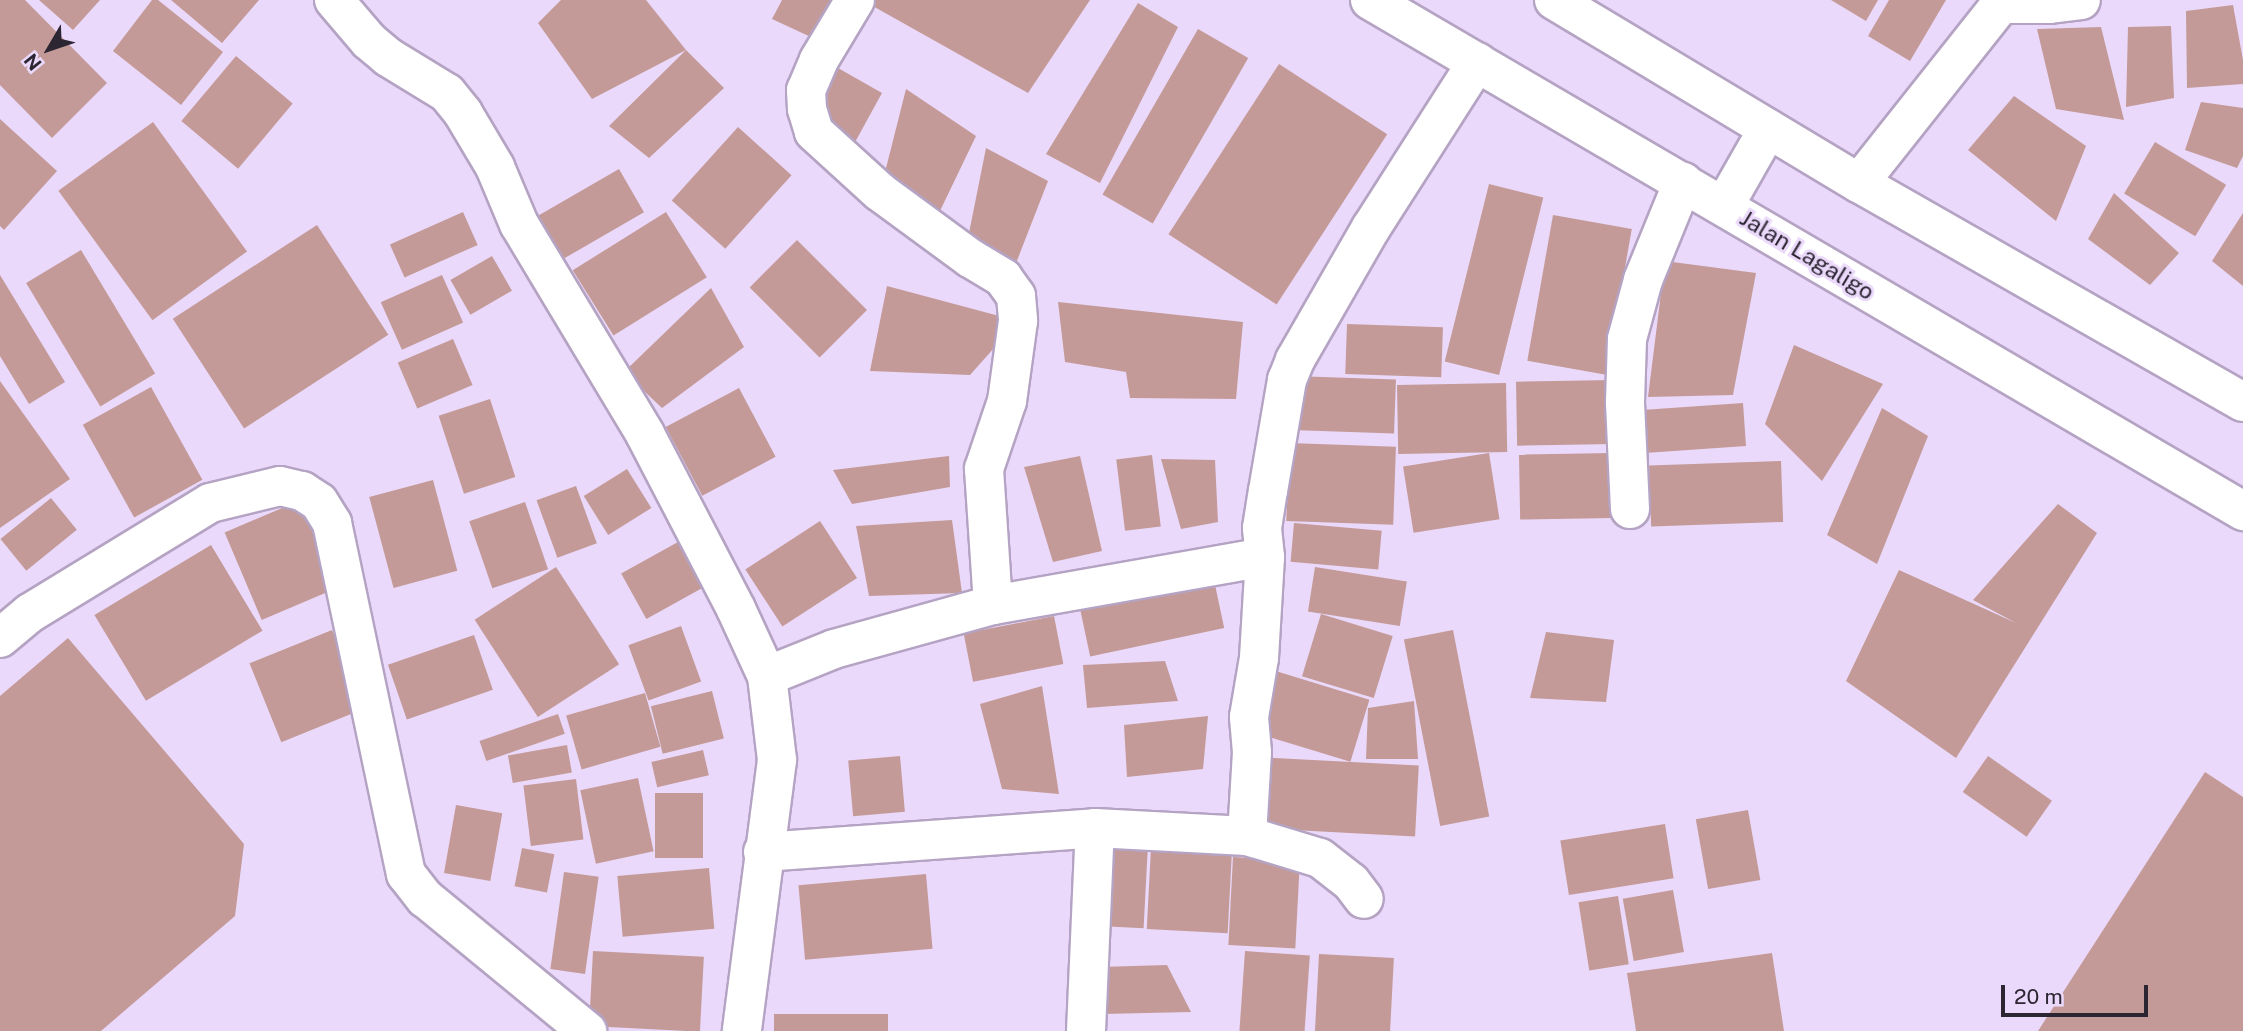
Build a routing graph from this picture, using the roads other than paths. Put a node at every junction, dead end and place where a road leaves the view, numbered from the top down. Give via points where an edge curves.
1 (334, 0) edge
2 (855, 0) edge
3 (1370, 0) edge
4 (1554, 0) edge
5 (2081, 0) edge
6 (2001, 2) edge
7 (1477, 62) junction
8 (1768, 129) junction
9 (1682, 182) junction
10 (1858, 183) junction
11 (1724, 206) junction
12 (2243, 402) edge
13 (1630, 509) dead end
14 (2243, 511) edge
15 (1265, 556) junction
16 (993, 605) junction
17 (0, 638) edge
18 (767, 676) junction
19 (1095, 828) junction
20 (1247, 836) junction
21 (763, 852) junction
22 (1364, 899) dead end
23 (587, 1031) edge
24 (742, 1031) edge
25 (1086, 1031) edge

1 - 18 street via 369,41 447,93 463,113 495,167 519,224 645,435
2 - 16 street via 806,90 814,132 880,192 1003,278 1016,296 1018,321 1007,401 984,469
3 - 7 street, Jalan Lagaligo
4 - 8 street
5 - 6 street
6 - 10 street
7 - 9 street, Jalan Lagaligo
7 - 15 street via 1385,205 1295,360 1287,380 1262,528
8 - 10 street
8 - 11 street
9 - 11 street, Jalan Lagaligo
9 - 13 street via 1643,280 1627,339
10 - 12 street
11 - 14 street, Jalan Lagaligo
15 - 16 street
15 - 20 street via 1259,658 1249,717 1252,752
16 - 18 street via 834,649
17 - 23 street via 30,613 210,503 280,486 302,491 319,502 332,523 406,874 425,898
18 - 21 street via 778,760
19 - 20 street
19 - 21 street
19 - 25 street
20 - 22 street via 1320,858 1351,882
21 - 24 street

